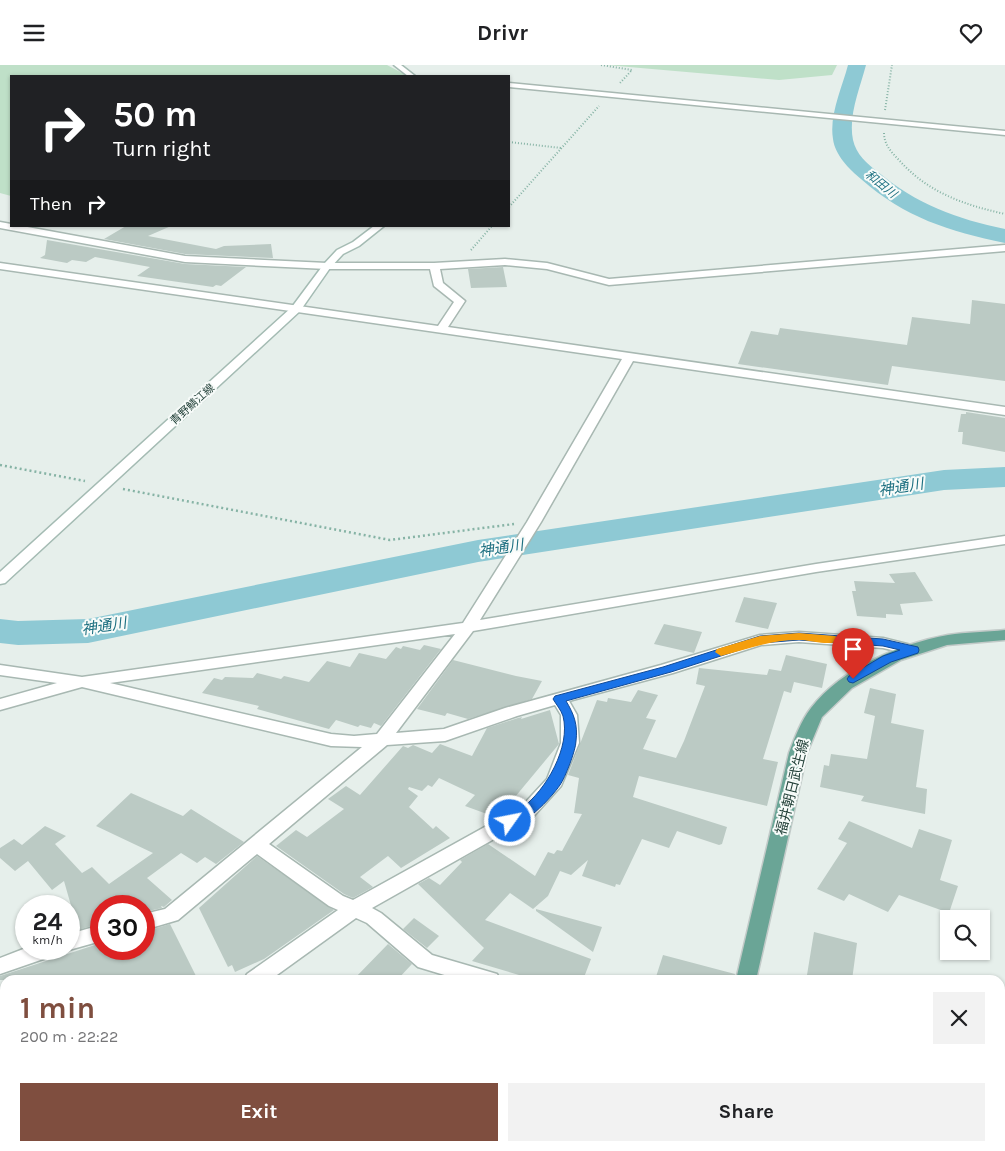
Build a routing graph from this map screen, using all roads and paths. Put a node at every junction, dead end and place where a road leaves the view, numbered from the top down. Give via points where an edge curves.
1 (397, 65) edge
2 (892, 65) edge
3 (411, 75) edge
4 (510, 85) edge
5 (884, 118) dead end
6 (884, 128) dead end
7 (1005, 133) edge
8 (510, 142) edge
9 (510, 206) edge
10 (1005, 214) edge
11 (11, 227) edge
12 (379, 227) edge
13 (491, 227) edge
14 (1005, 248) edge
15 (461, 261) junction
16 (0, 266) edge
17 (327, 266) junction
18 (434, 266) junction
19 (296, 309) junction
20 (441, 329) junction
21 (629, 357) junction
22 (1005, 411) edge
23 (0, 465) edge
24 (103, 485) junction
25 (532, 525) junction
26 (1005, 540) edge
27 (0, 580) edge
28 (468, 627) junction
29 (1005, 635) edge
30 (913, 650) junction
31 (0, 670) edge
32 (80, 681) junction
33 (559, 699) junction
34 (0, 705) edge
35 (381, 741) junction
36 (257, 845) junction
37 (354, 909) junction
38 (155, 919) edge
39 (17, 960) edge
40 (0, 966) edge
41 (261, 975) edge
42 (473, 975) edge
43 (747, 975) edge

1 - 3 street
2 - 5 path
4 - 7 street
6 - 10 path via 883,139 893,154 908,172 924,184 969,207
8 - 9 path via 562,148
11 - 17 street via 185,259
12 - 17 street, 青野鯖江線 via 340,252
13 - 15 path
14 - 15 street via 609,282 547,266
15 - 18 street
16 - 19 street
17 - 18 street
17 - 19 street, 青野鯖江線
18 - 20 street via 438,284 460,301
19 - 20 street
19 - 24 street, 青野鯖江線
20 - 21 street
21 - 22 street
21 - 25 street
23 - 24 path
24 - 25 path via 390,540
24 - 27 street, 青野鯖江線
25 - 28 street
26 - 28 street via 816,567
28 - 32 street
28 - 35 street
29 - 30 main road, 福井朝日武生線 via 947,640
30 - 33 street via 883,643 799,637 760,639
30 - 43 main road, 福井朝日武生線 via 887,659 853,679 820,708 809,724 798,753
31 - 32 street
32 - 34 street
32 - 35 street via 331,739
33 - 35 street via 446,735
33 - 37 street via 569,715 570,743 555,782 527,811
35 - 36 street
36 - 37 street via 336,901
36 - 38 street via 171,915
37 - 41 street
37 - 42 street via 374,917 425,961
39 - 40 street

